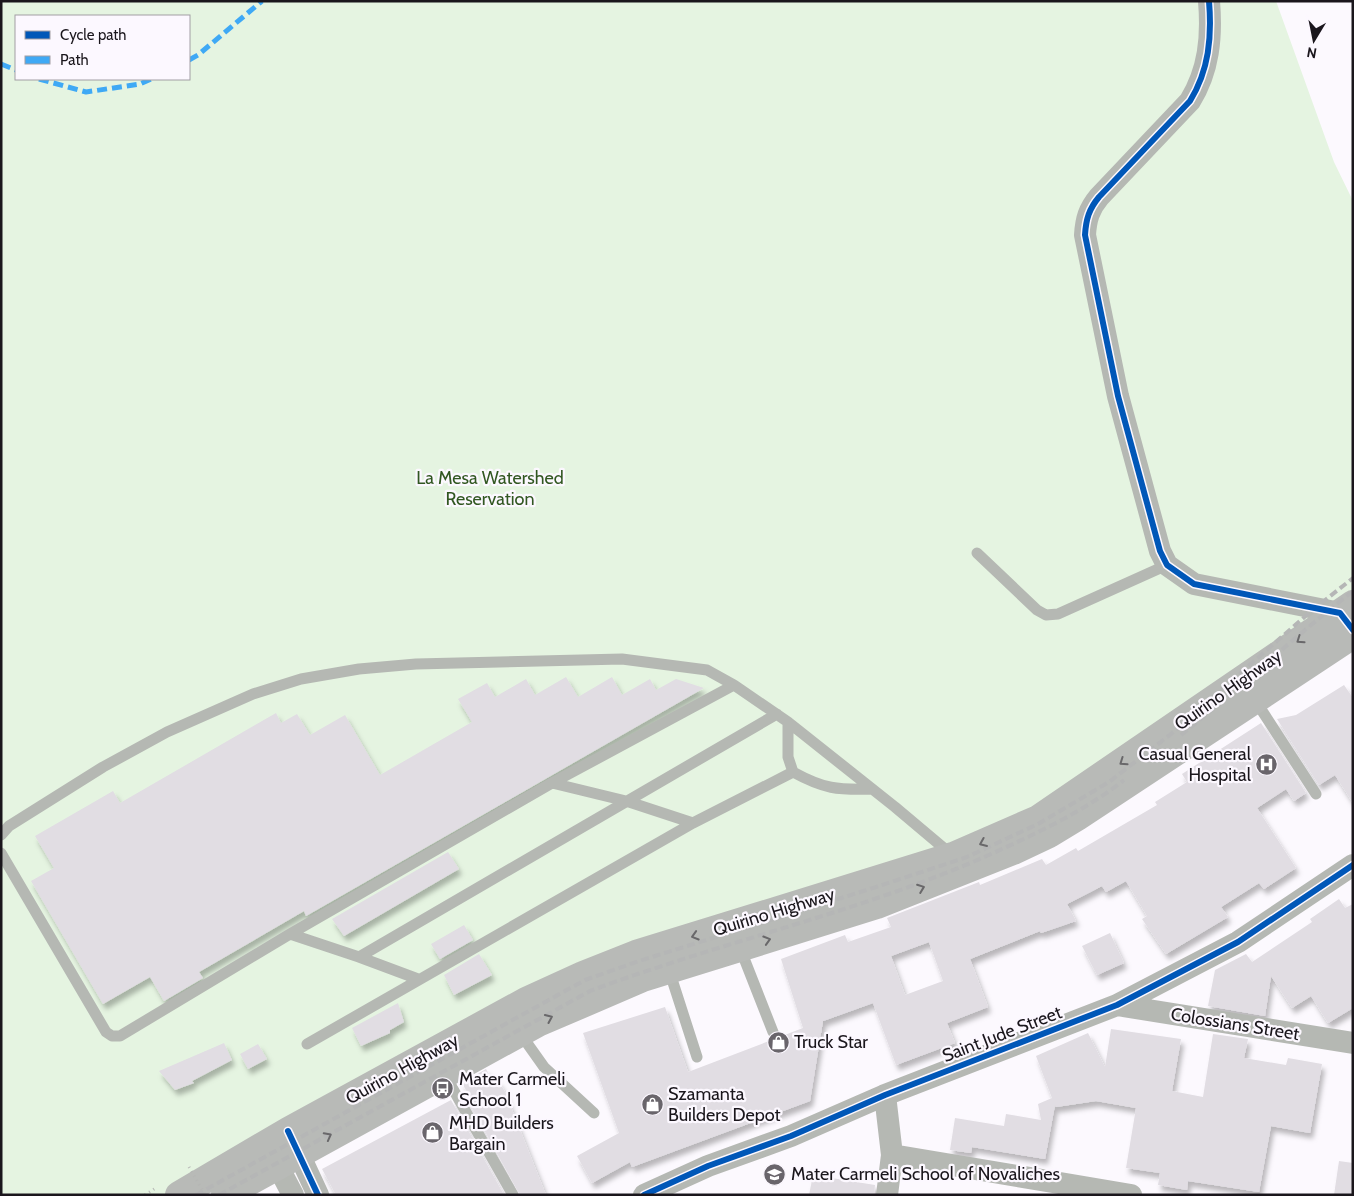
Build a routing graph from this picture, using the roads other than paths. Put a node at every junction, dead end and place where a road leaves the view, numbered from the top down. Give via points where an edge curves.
1 (1209, 1) edge
2 (978, 553) dead end
3 (1166, 565) junction
4 (1350, 621) edge
5 (734, 685) junction
6 (1255, 700) junction
7 (777, 714) junction
8 (788, 722) junction
9 (792, 772) junction
10 (552, 783) junction
11 (872, 789) junction
12 (1316, 794) dead end
13 (626, 801) junction
14 (693, 823) junction
15 (1, 836) edge
16 (1, 853) edge
17 (960, 864) junction
18 (1353, 865) edge
19 (290, 934) junction
20 (740, 948) junction
21 (359, 957) junction
22 (669, 970) junction
23 (418, 979) junction
24 (1117, 1005) junction
25 (773, 1032) dead end
26 (509, 1038) junction
27 (1353, 1043) edge
28 (307, 1044) dead end
29 (697, 1057) dead end
30 (444, 1074) junction
31 (886, 1095) junction
32 (594, 1113) dead end
33 (282, 1148) junction
34 (892, 1154) junction
35 (179, 1195) edge
36 (225, 1195) edge
37 (293, 1195) edge
38 (318, 1195) edge
39 (513, 1195) edge
40 (644, 1195) edge
41 (887, 1195) edge
42 (1130, 1195) edge

1 - 3 street via 1212,32 1199,86 1190,101 1090,208 1085,227 1118,396
2 - 3 lane via 1046,615 1058,614
3 - 4 street via 1194,584
4 - 6 main road, Quirino Highway
4 -> 17 main road, Quirino Highway via 1038,819
5 - 7 lane
5 - 10 lane
5 - 15 lane via 707,670 622,659 416,664 301,679 253,694 168,732 95,772 9,826
6 - 12 lane
6 - 17 main road, Quirino Highway via 1049,834
7 - 8 lane
7 - 13 lane
8 - 9 lane via 788,757
8 - 11 lane
9 - 11 lane via 830,789
9 - 14 lane
10 - 13 lane
10 - 19 lane
11 - 17 lane
13 - 14 lane
13 - 21 lane
14 - 23 lane
16 - 19 lane via 106,1032 112,1036 120,1036
20 -> 17 main road, Quirino Highway via 877,905
17 -> 33 main road, Quirino Highway via 636,954 583,975 526,1000
18 - 24 street, Saint Jude Street via 1238,942
19 - 21 lane
20 - 22 main road, Quirino Highway
20 - 25 lane
21 - 23 lane
26 -> 22 main road, Quirino Highway via 592,999
22 - 29 lane
23 - 28 lane
24 - 27 street, Colossians Street
24 - 31 street, Saint Jude Street
26 - 30 main road, Quirino Highway
26 - 32 lane via 522,1036 544,1067
33 -> 30 main road, Quirino Highway
30 - 39 lane
31 - 34 street
31 - 40 street, Saint Jude Street
33 - 35 main road, Quirino Highway
33 - 36 main road, Quirino Highway
33 - 37 street
33 - 38 street
34 - 41 street
34 - 42 street

